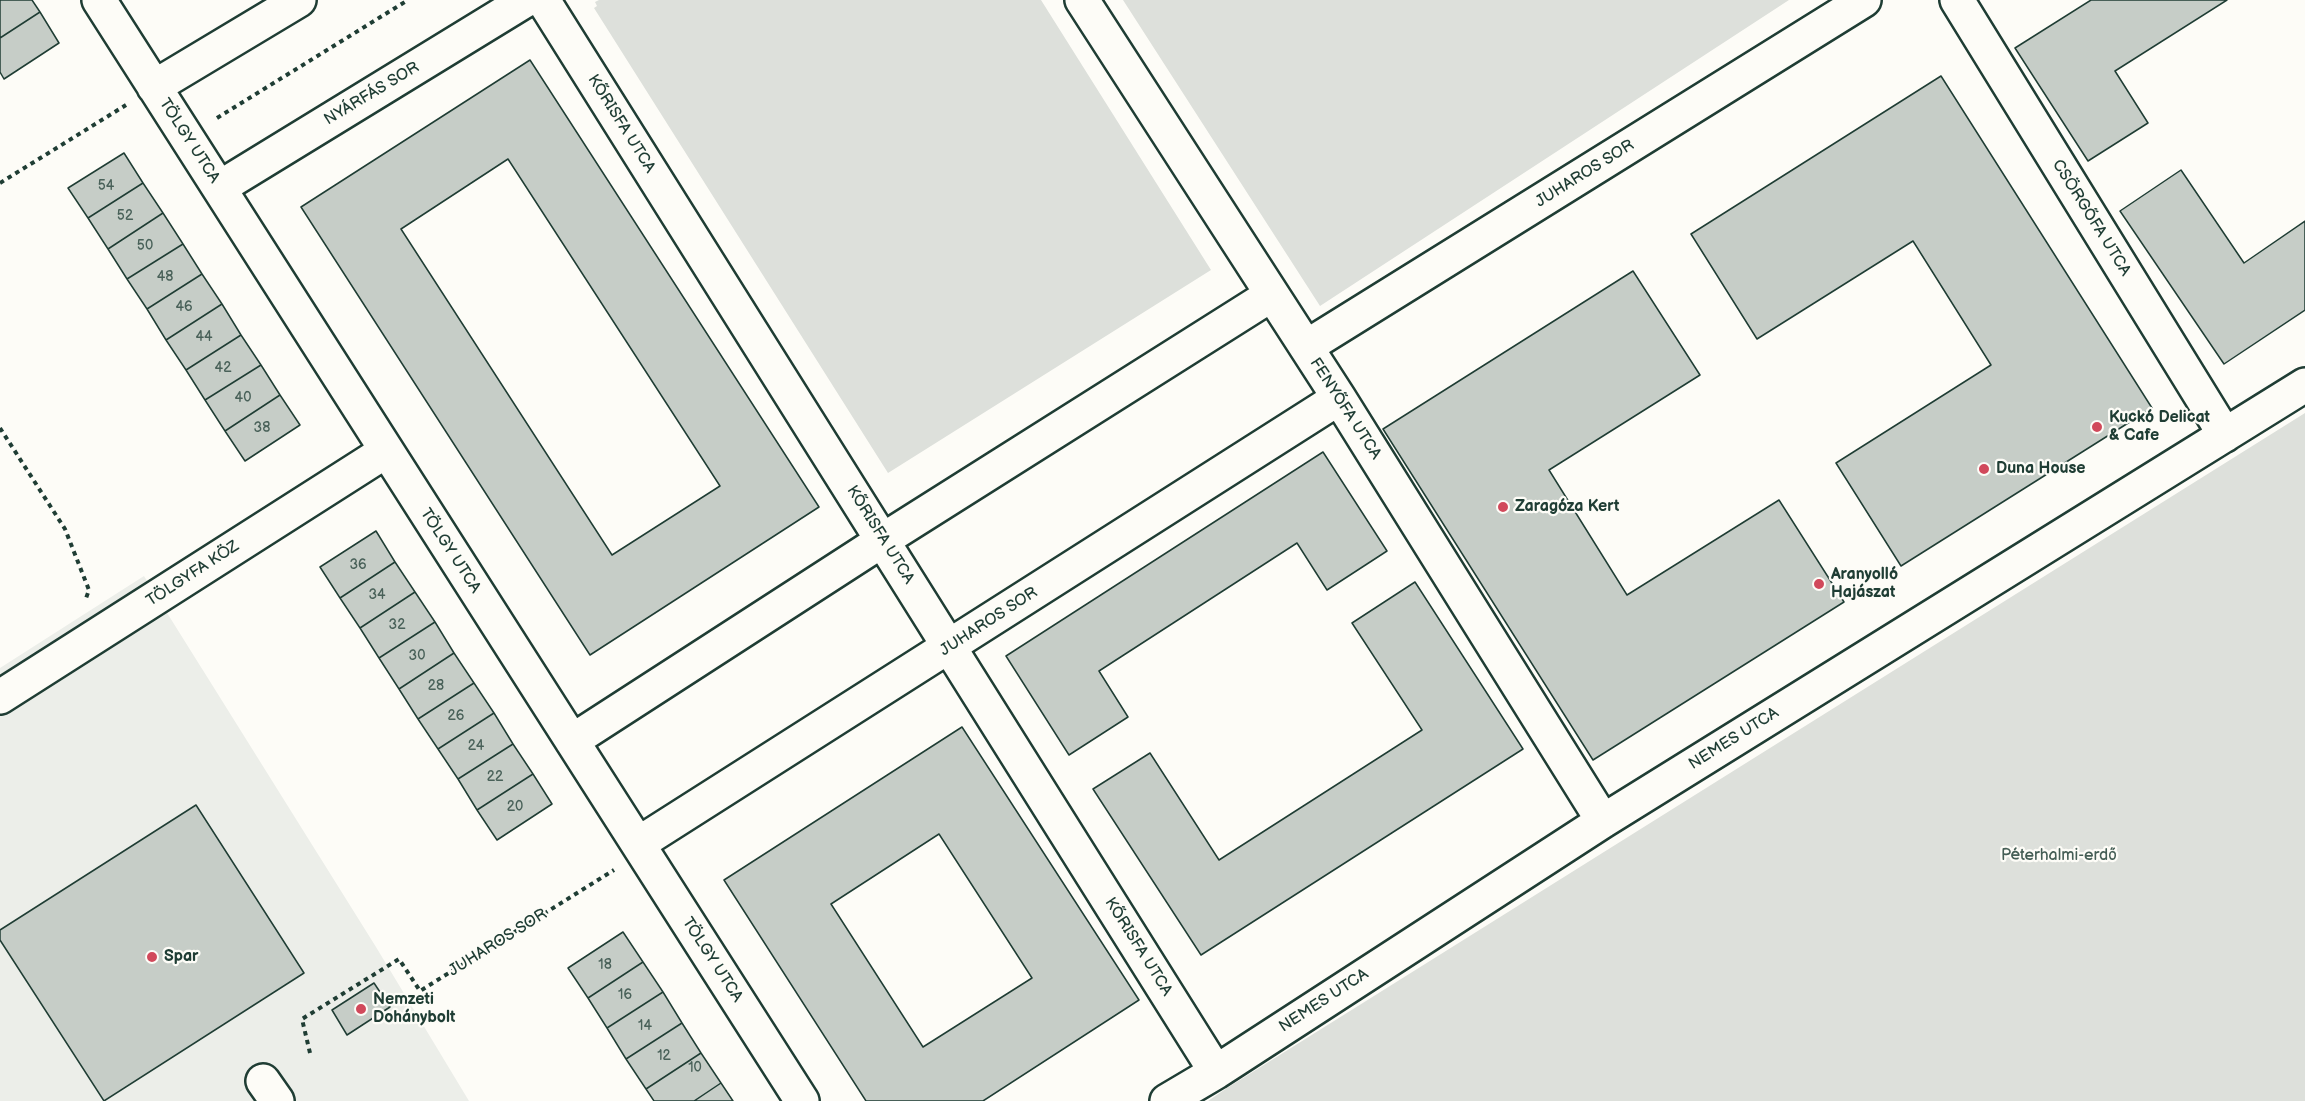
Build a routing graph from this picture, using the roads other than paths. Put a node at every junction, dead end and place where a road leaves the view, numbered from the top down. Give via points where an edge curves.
1 (99, 0) edge
2 (299, 0) edge
3 (526, 0) edge
4 (543, 0) edge
5 (1082, 0) edge
6 (1864, 0) edge
7 (1958, 0) edge
8 (154, 87) junction
9 (219, 188) junction
10 (1272, 295) junction
11 (1306, 348) junction
12 (2305, 385) edge
13 (1339, 398) junction
14 (2225, 435) junction
15 (386, 451) junction
16 (883, 540) junction
17 (950, 647) junction
18 (0, 698) edge
19 (572, 741) junction
20 (1603, 820) junction
21 (640, 848) junction
22 (1216, 1072) junction
23 (802, 1101) edge
24 (1167, 1101) edge

1 - 8 street, TÖLGY UTCA
2 - 8 street
3 - 9 street, NYÁRFÁS SOR
4 - 16 street, KŐRISFA UTCA
5 - 10 street, FENYŐFA UTCA
6 - 11 street, JUHAROS SOR
7 - 14 street, CSÖRGŐFA UTCA
8 - 9 street, TÖLGY UTCA
9 - 15 street, TÖLGY UTCA
10 - 11 street, FENYŐFA UTCA
10 - 16 street
11 - 13 street, FENYŐFA UTCA
12 - 14 street, NEMES UTCA
13 - 17 street, JUHAROS SOR
13 - 20 street, FENYŐFA UTCA
14 - 20 street, NEMES UTCA
15 - 18 street, TÖLGYFA KÖZ
15 - 19 street, TÖLGY UTCA
16 - 17 street, KŐRISFA UTCA
16 - 19 street
17 - 21 street, JUHAROS SOR
17 - 22 street, KŐRISFA UTCA
19 - 21 street, TÖLGY UTCA
20 - 22 street, NEMES UTCA
21 - 23 street, TÖLGY UTCA
22 - 24 street, NEMES UTCA

